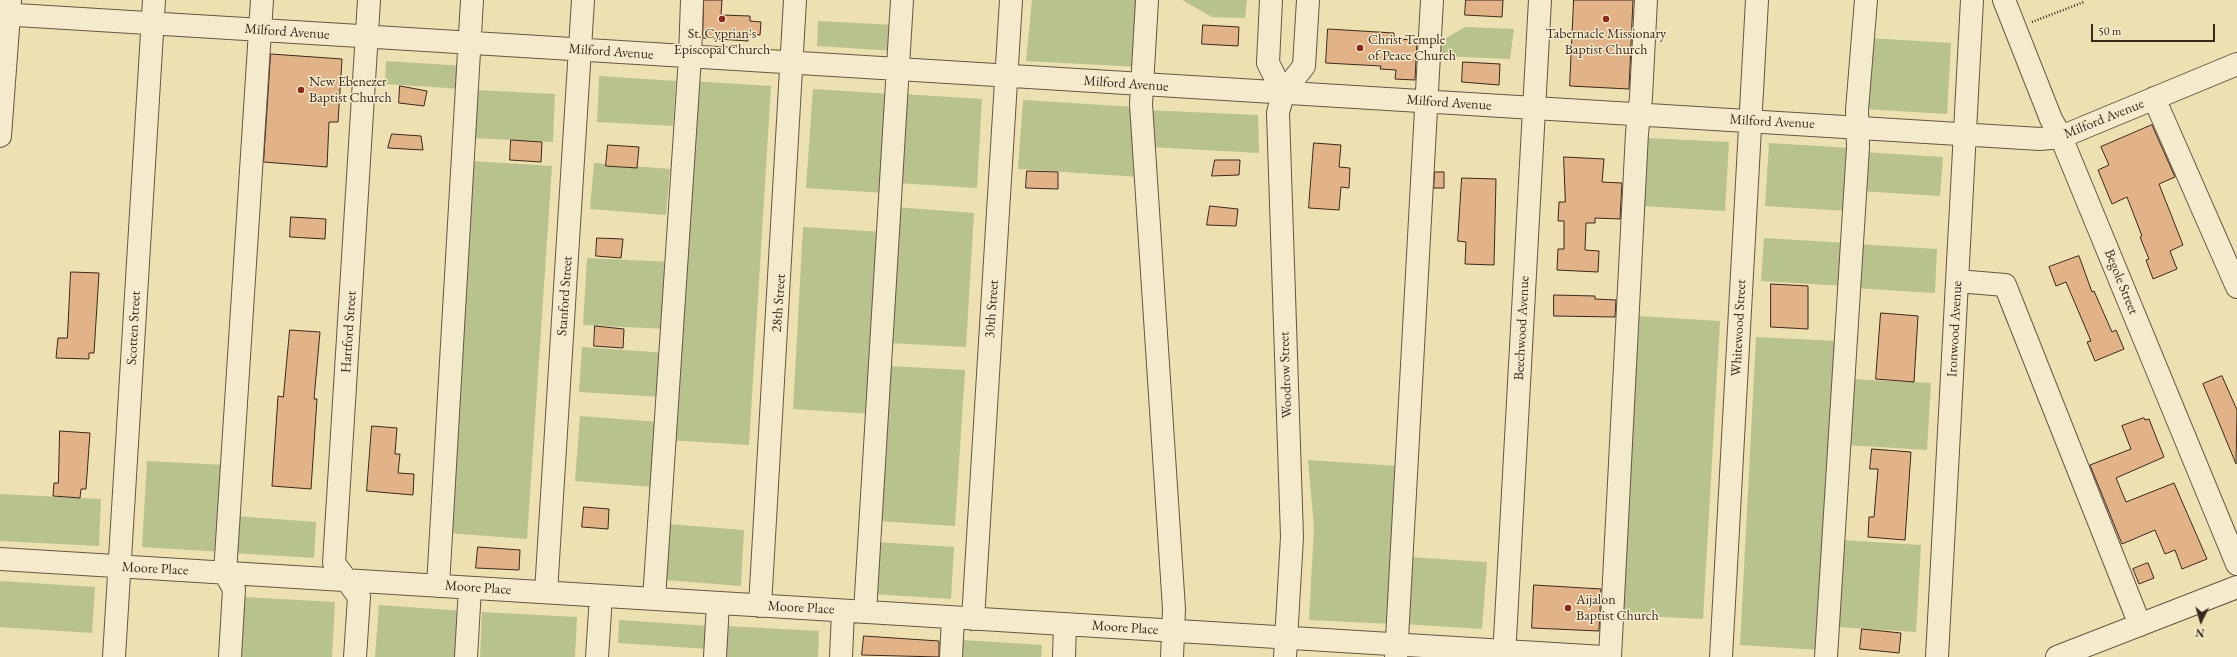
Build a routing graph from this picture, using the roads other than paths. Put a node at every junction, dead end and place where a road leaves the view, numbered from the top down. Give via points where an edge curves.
1 (154, 0) edge
2 (262, 0) edge
3 (369, 0) edge
4 (472, 0) edge
5 (583, 0) edge
6 (692, 0) edge
7 (796, 0) edge
8 (902, 0) edge
9 (1011, 0) edge
10 (1147, 0) edge
11 (1271, 0) edge
12 (1308, 0) edge
13 (1432, 0) edge
14 (1540, 0) edge
15 (1646, 0) edge
16 (1757, 0) edge
17 (1866, 0) edge
18 (1972, 0) edge
19 (2004, 0) edge
20 (6, 10) edge
21 (153, 23) junction
22 (260, 30) junction
23 (367, 37) junction
24 (469, 43) junction
25 (580, 50) junction
26 (690, 57) junction
27 (793, 64) junction
28 (2237, 64) edge
29 (898, 70) junction
30 (1006, 76) junction
31 (1142, 85) junction
32 (1283, 93) junction
33 (2154, 98) junction
34 (1427, 102) junction
35 (1534, 109) junction
36 (1639, 115) junction
37 (1750, 121) junction
38 (1856, 127) junction
39 (1966, 134) junction
40 (0, 136) edge
41 (2061, 137) junction
42 (1958, 281) junction
43 (2237, 287) edge
44 (0, 559) edge
45 (2237, 564) edge
46 (119, 567) junction
47 (225, 573) junction
48 (346, 580) junction
49 (438, 586) junction
50 (2237, 587) edge
51 (470, 588) junction
52 (546, 592) junction
53 (601, 596) junction
54 (654, 599) junction
55 (718, 603) junction
56 (760, 606) junction
57 (843, 611) junction
58 (865, 612) junction
59 (963, 618) junction
60 (1065, 625) junction
61 (2140, 625) junction
62 (1174, 632) junction
63 (1286, 648) edge
64 (1397, 651) edge
65 (1504, 654) edge
66 (114, 657) edge
67 (230, 657) edge
68 (355, 657) edge
69 (466, 657) edge
70 (597, 657) edge
71 (715, 657) edge
72 (841, 657) edge
73 (951, 657) edge
74 (1064, 657) edge
75 (1172, 657) edge
76 (1603, 657) edge
77 (1610, 657) edge
78 (1721, 657) edge
79 (1826, 657) edge
80 (1937, 657) edge
81 (2057, 657) edge

1 - 21 street, Scotten Street
2 - 22 street
3 - 23 street, Hartford Street
4 - 24 street
5 - 25 street, Stanford Street
6 - 26 street
7 - 27 street, 28th Street
8 - 29 street
9 - 30 street, 30th Street
10 - 31 street
11 - 32 street via 1268,63
12 - 32 street, Woodrow Street via 1304,66
13 - 34 street
14 - 35 street, Beechwood Avenue
15 - 36 street
16 - 37 street, Whitewood Street
17 - 38 street
18 - 39 street, Ironwood Avenue
19 - 41 street, Begole Street via 2051,119
20 - 21 street, Milford Avenue
20 - 40 street
21 - 22 street, Milford Avenue
21 - 46 street, Scotten Street
22 - 23 street, Milford Avenue
22 - 47 street
23 - 24 street, Milford Avenue
23 - 48 street, Hartford Street via 334,563
24 - 25 street, Milford Avenue
24 - 49 street
25 - 26 street, Milford Avenue
25 - 52 street, Stanford Street
26 - 27 street, Milford Avenue
26 - 54 street
27 - 29 street, Milford Avenue
27 - 56 street, 28th Street
28 - 33 street, Milford Avenue
29 - 30 street, Milford Avenue
29 - 58 street
30 - 31 street, Milford Avenue
30 - 59 street, 30th Street
31 - 32 street, Milford Avenue
31 - 62 street via 1141,104
32 - 34 street, Milford Avenue
32 - 63 street, Woodrow Street via 1278,120 1292,537
33 - 41 street, Milford Avenue
33 - 43 street
34 - 35 street, Milford Avenue
34 - 64 street
35 - 36 street, Milford Avenue
35 - 65 street, Beechwood Avenue
36 - 37 street, Milford Avenue
36 - 77 street
37 - 38 street, Milford Avenue
37 - 78 street, Whitewood Street
38 - 39 street, Milford Avenue
38 - 79 street via 1857,162
39 - 41 street, Milford Avenue via 2040,139
39 - 42 street, Ironwood Avenue
41 - 45 street, Begole Street
42 - 61 street via 2005,285
42 - 80 street, Ironwood Avenue
44 - 46 street, Moore Place
46 - 47 street, Moore Place
46 - 66 street, Scotten Street
47 - 48 street, Moore Place
47 - 67 street via 234,589
48 - 49 street, Moore Place
48 - 68 street, Hartford Street via 359,597
49 - 51 street, Moore Place
50 - 61 street
51 - 52 street, Moore Place
51 - 69 street
52 - 53 street, Moore Place
53 - 54 street, Moore Place
53 - 70 street
54 - 55 street, Moore Place
55 - 56 street, Moore Place
55 - 71 street
56 - 57 street, Moore Place
57 - 58 street, Moore Place
57 - 72 street
58 - 59 street, Moore Place
59 - 60 street, Moore Place
59 - 73 street, 30th Street
60 - 62 street, Moore Place
60 - 74 street
61 - 81 street
62 - 63 street, Moore Place
62 - 75 street
63 - 64 street, Moore Place
64 - 65 street, Moore Place
65 - 76 street, Moore Place

